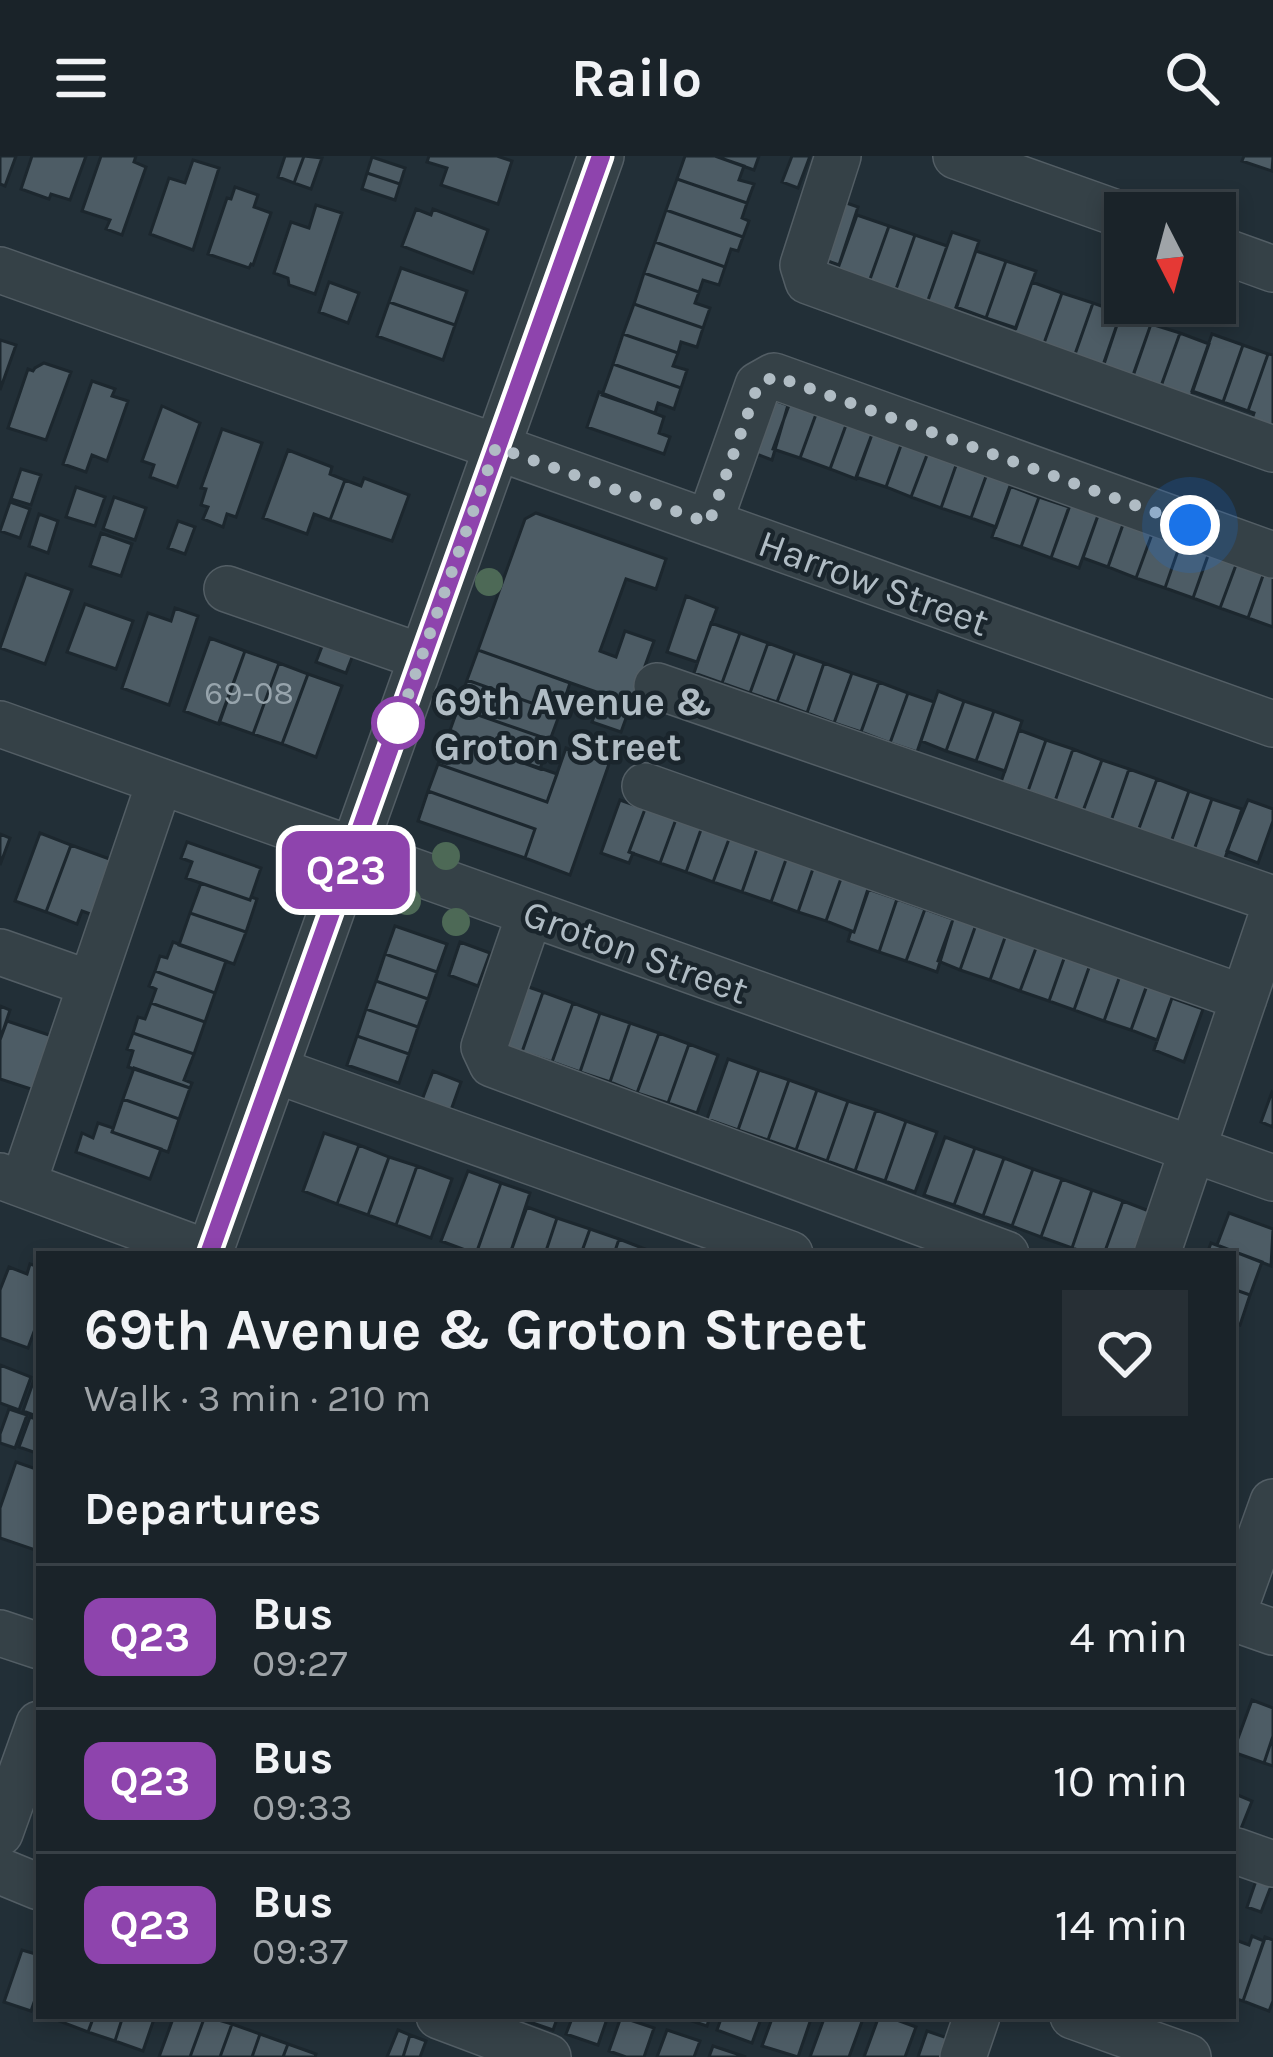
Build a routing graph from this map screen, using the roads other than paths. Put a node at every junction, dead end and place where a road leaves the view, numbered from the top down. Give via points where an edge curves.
1 (601, 156) edge
2 (838, 156) edge
3 (956, 156) edge
4 (1104, 209) edge
5 (1236, 256) edge
6 (1273, 269) edge
7 (0, 270) edge
8 (496, 447) junction
9 (1273, 449) edge
10 (709, 523) junction
11 (1273, 555) edge
12 (227, 589) dead end
13 (422, 657) junction
14 (657, 686) dead end
15 (0, 724) edge
16 (1273, 724) edge
17 (160, 781) junction
18 (645, 786) dead end
19 (352, 850) junction
20 (1273, 898) edge
21 (1273, 912) edge
22 (530, 913) junction
23 (0, 952) edge
24 (91, 983) junction
25 (1244, 998) junction
26 (275, 1070) junction
27 (1192, 1149) junction
28 (1273, 1178) edge
29 (11, 1180) edge
30 (202, 1251) edge
31 (211, 1251) edge
32 (782, 1251) edge
33 (998, 1251) edge
34 (1158, 1251) edge
35 (1273, 1502) edge
36 (1236, 1607) edge
37 (1236, 1617) edge
38 (1273, 1632) edge
39 (0, 1633) edge
40 (36, 1645) edge
41 (36, 1732) edge
42 (0, 1832) edge
43 (0, 1871) edge
44 (36, 1886) edge
45 (447, 2019) edge
46 (976, 2019) edge
47 (1082, 2028) edge
48 (530, 2054) edge
49 (962, 2057) edge
50 (1189, 2057) edge

1 - 8 street
2 - 9 street via 803,265 808,281
3 - 4 street
5 - 6 street
7 - 8 street, Harrow Street
8 - 10 street, Harrow Street
8 - 13 street
10 - 11 street via 758,385 775,376
10 - 16 street, Harrow Street
12 - 13 street
13 - 19 street
14 - 20 street
15 - 17 street, Groton Street
17 - 19 street, Groton Street
17 - 24 street
18 - 25 street
19 - 22 street, Groton Street
19 - 26 street
21 - 25 street
22 - 27 street, Groton Street
22 - 33 street via 484,1047 492,1064
23 - 24 street
24 - 29 street
25 - 27 street
26 - 31 street
26 - 32 street
27 - 28 street, Groton Street
27 - 34 street
29 - 30 street
35 - 36 street
37 - 38 street
39 - 40 street
41 - 42 street
43 - 44 street
45 - 48 street
46 - 49 street
47 - 50 street

